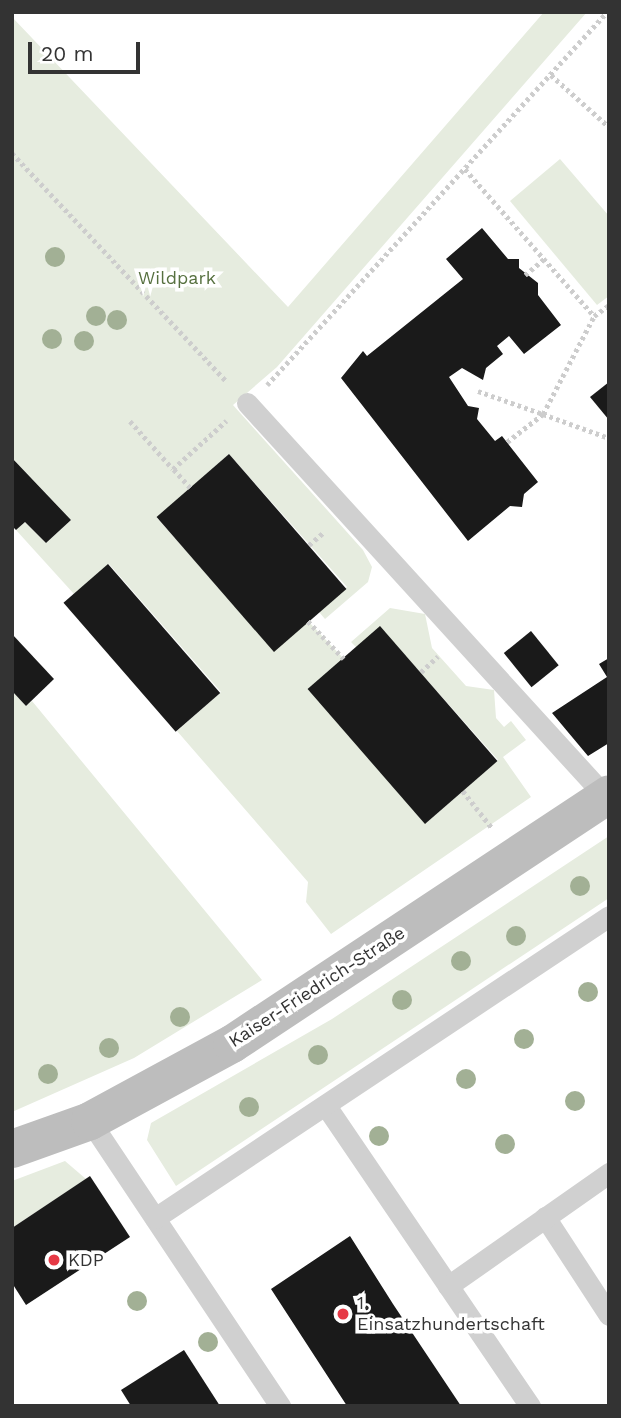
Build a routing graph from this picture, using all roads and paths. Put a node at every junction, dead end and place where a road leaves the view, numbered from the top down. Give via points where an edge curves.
1 (607, 12) edge
2 (551, 75) junction
3 (608, 125) edge
4 (12, 153) edge
5 (465, 169) junction
6 (545, 258) junction
7 (525, 275) dead end
8 (609, 305) edge
9 (594, 316) junction
10 (478, 391) dead end
11 (247, 403) junction
12 (543, 414) junction
13 (131, 421) dead end
14 (609, 438) edge
15 (507, 442) dead end
16 (173, 469) junction
17 (190, 488) dead end
18 (308, 621) dead end
19 (344, 659) dead end
20 (463, 791) dead end
21 (607, 795) edge
22 (499, 837) dead end
23 (609, 916) edge
24 (326, 1106) junction
25 (90, 1121) junction
26 (12, 1149) edge
27 (609, 1173) edge
28 (545, 1217) junction
29 (155, 1218) junction
30 (448, 1286) junction
31 (609, 1315) edge
32 (280, 1406) edge
33 (530, 1406) edge

1 - 2 path
2 - 3 path
2 - 5 path
4 - 11 path
5 - 6 path
5 - 11 path via 305,350
6 - 7 path
6 - 9 path
8 - 9 path
9 - 12 path
10 - 12 path
11 - 16 path
11 - 21 lane, Kaiser-Friedrich-Straße
12 - 14 path
12 - 15 path
13 - 16 path
16 - 17 path
18 - 19 path
20 - 22 path
21 - 25 street, Kaiser-Friedrich-Straße via 232,1044
23 - 24 lane
24 - 29 lane
24 - 30 lane
25 - 26 street, Kaiser-Friedrich-Straße
25 - 29 lane
27 - 28 lane
28 - 30 lane
28 - 31 lane
29 - 32 lane
30 - 33 lane

